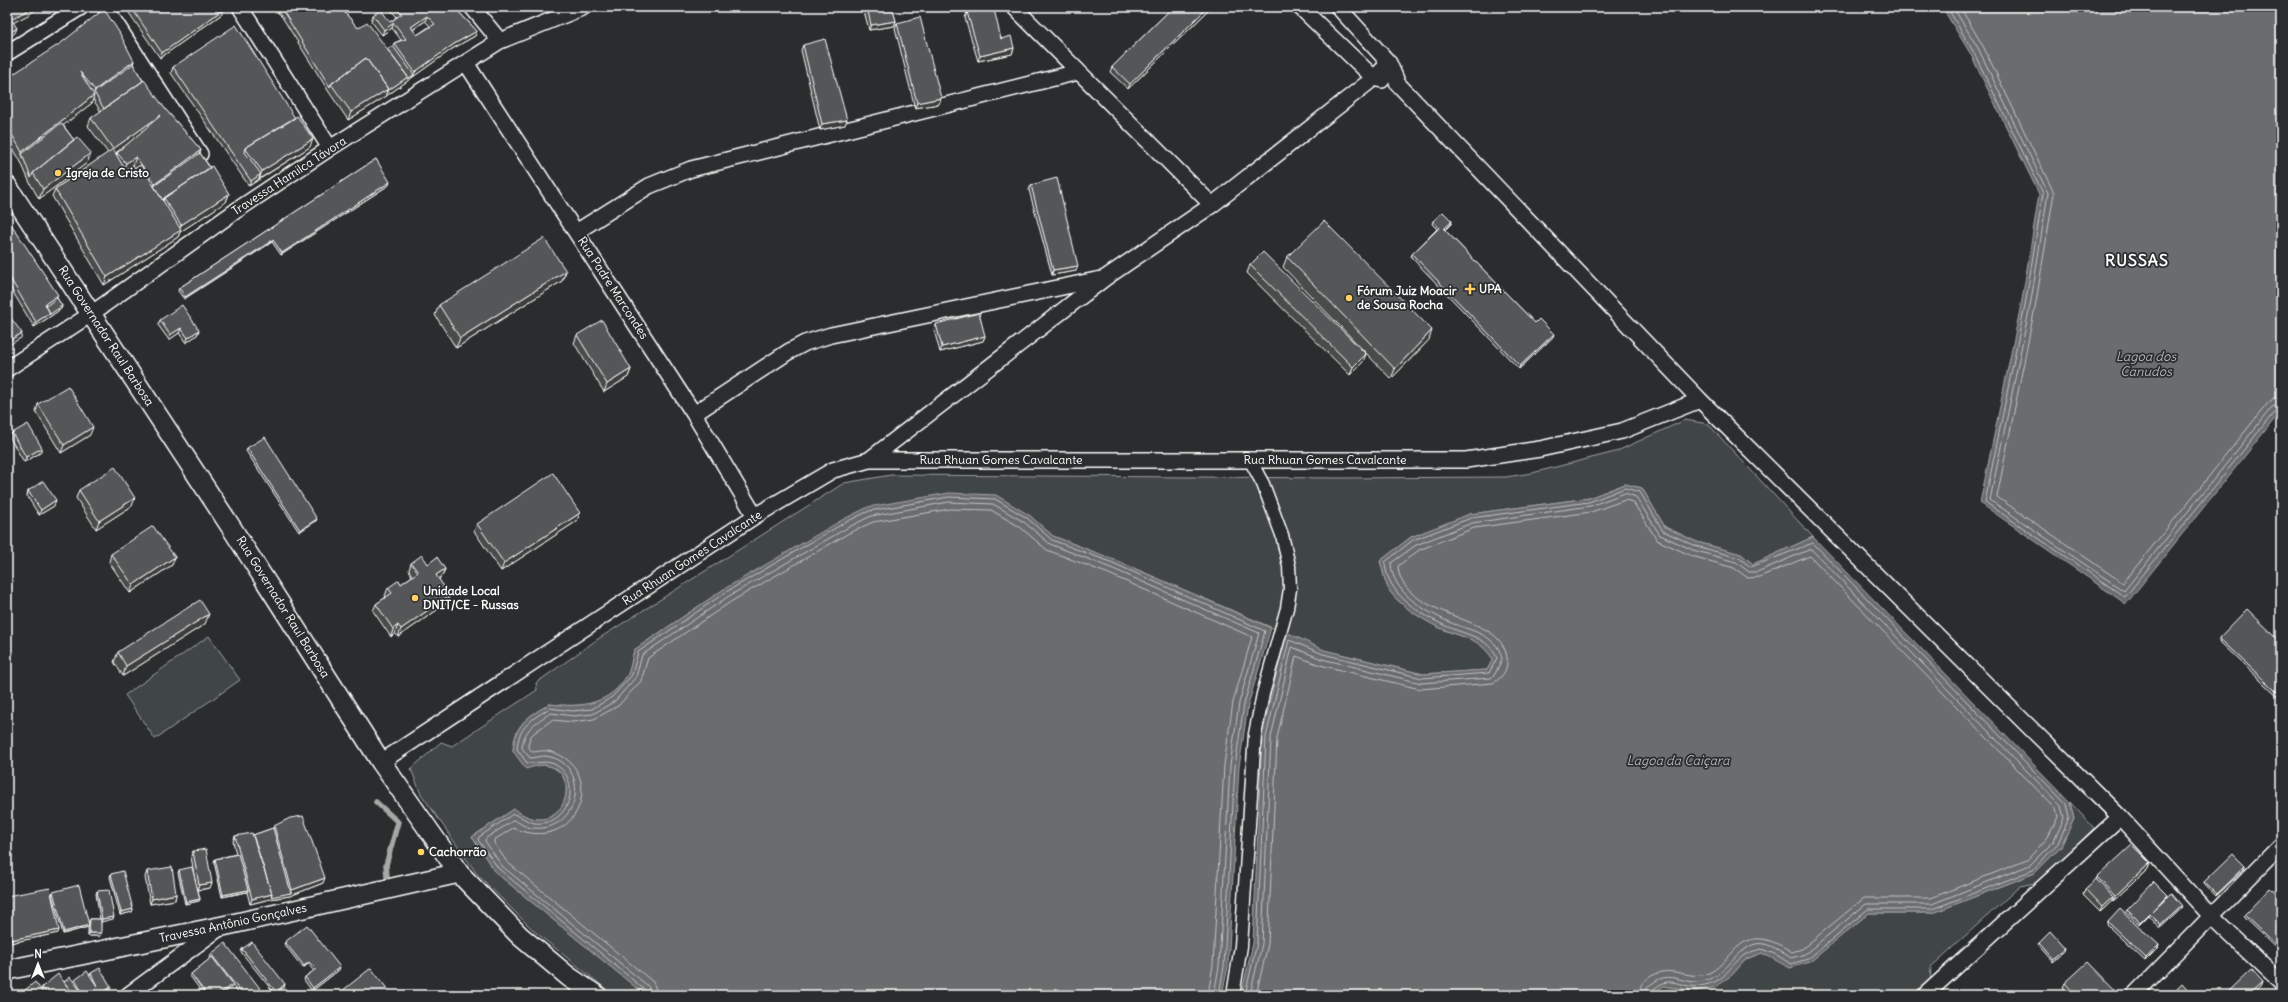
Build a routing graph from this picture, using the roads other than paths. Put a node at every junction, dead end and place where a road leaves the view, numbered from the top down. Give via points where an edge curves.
1 (81, 7) edge
2 (105, 7) edge
3 (240, 7) edge
4 (472, 7) edge
5 (584, 7) edge
6 (1014, 7) edge
7 (1300, 7) edge
8 (1338, 7) edge
9 (500, 41) junction
10 (7, 53) edge
11 (466, 63) junction
12 (1389, 63) junction
13 (1078, 72) junction
14 (1374, 78) junction
15 (1398, 84) junction
16 (330, 148) junction
17 (207, 164) edge
18 (7, 186) edge
19 (228, 197) edge
20 (1212, 206) junction
21 (237, 210) junction
22 (576, 232) junction
23 (1106, 278) junction
24 (91, 314) junction
25 (7, 369) edge
26 (1700, 400) junction
27 (694, 414) junction
28 (869, 460) junction
29 (1250, 460) junction
30 (755, 516) junction
31 (381, 762) junction
32 (2120, 817) junction
33 (2281, 845) edge
34 (459, 873) junction
35 (2210, 915) junction
36 (222, 926) junction
37 (7, 970) edge
38 (2281, 983) edge
39 (128, 995) edge
40 (596, 995) edge
41 (1233, 995) edge
42 (1926, 995) edge
43 (2134, 995) edge

1 - 10 street
2 - 17 street
3 - 16 street
4 - 9 street
5 - 9 street, Travessa Hamilca Távora
6 - 13 street
7 - 14 street
8 - 12 street
9 - 11 street, Travessa Hamilca Távora
11 - 16 street, Travessa Hamilca Távora
11 - 22 street, Rua Padre Marcondes
12 - 14 street
12 - 15 street
13 - 20 street
13 - 22 street via 690,169 649,186
14 - 15 street
14 - 20 street
15 - 26 street
16 - 21 street, Travessa Hamilca Távora
18 - 24 street, Rua Governador Raul Barbosa
19 - 21 street
20 - 23 street
21 - 24 street, Travessa Hamilca Távora
22 - 27 street, Rua Padre Marcondes
23 - 27 street via 831,335 805,343
23 - 28 street
24 - 25 street, Travessa Hamilca Távora
24 - 31 street, Rua Governador Raul Barbosa
26 - 29 street, Rua Rhuan Gomes Cavalcante via 1622,431 1540,449 1466,460
26 - 32 street
27 - 30 street, Rua Padre Marcondes
28 - 29 street, Rua Rhuan Gomes Cavalcante
28 - 30 street, Rua Rhuan Gomes Cavalcante via 833,470
29 - 41 street via 1263,484 1282,535 1289,566 1290,589 1255,734 1241,946
30 - 31 street, Rua Rhuan Gomes Cavalcante
31 - 34 street, Rua Governador Raul Barbosa
32 - 35 street
32 - 42 street
33 - 35 street
34 - 36 street, Travessa Antônio Gonçalves
34 - 40 street, Rua Governador Raul Barbosa via 520,936
35 - 38 street
35 - 43 street
36 - 37 street, Travessa Antônio Gonçalves
36 - 39 street

